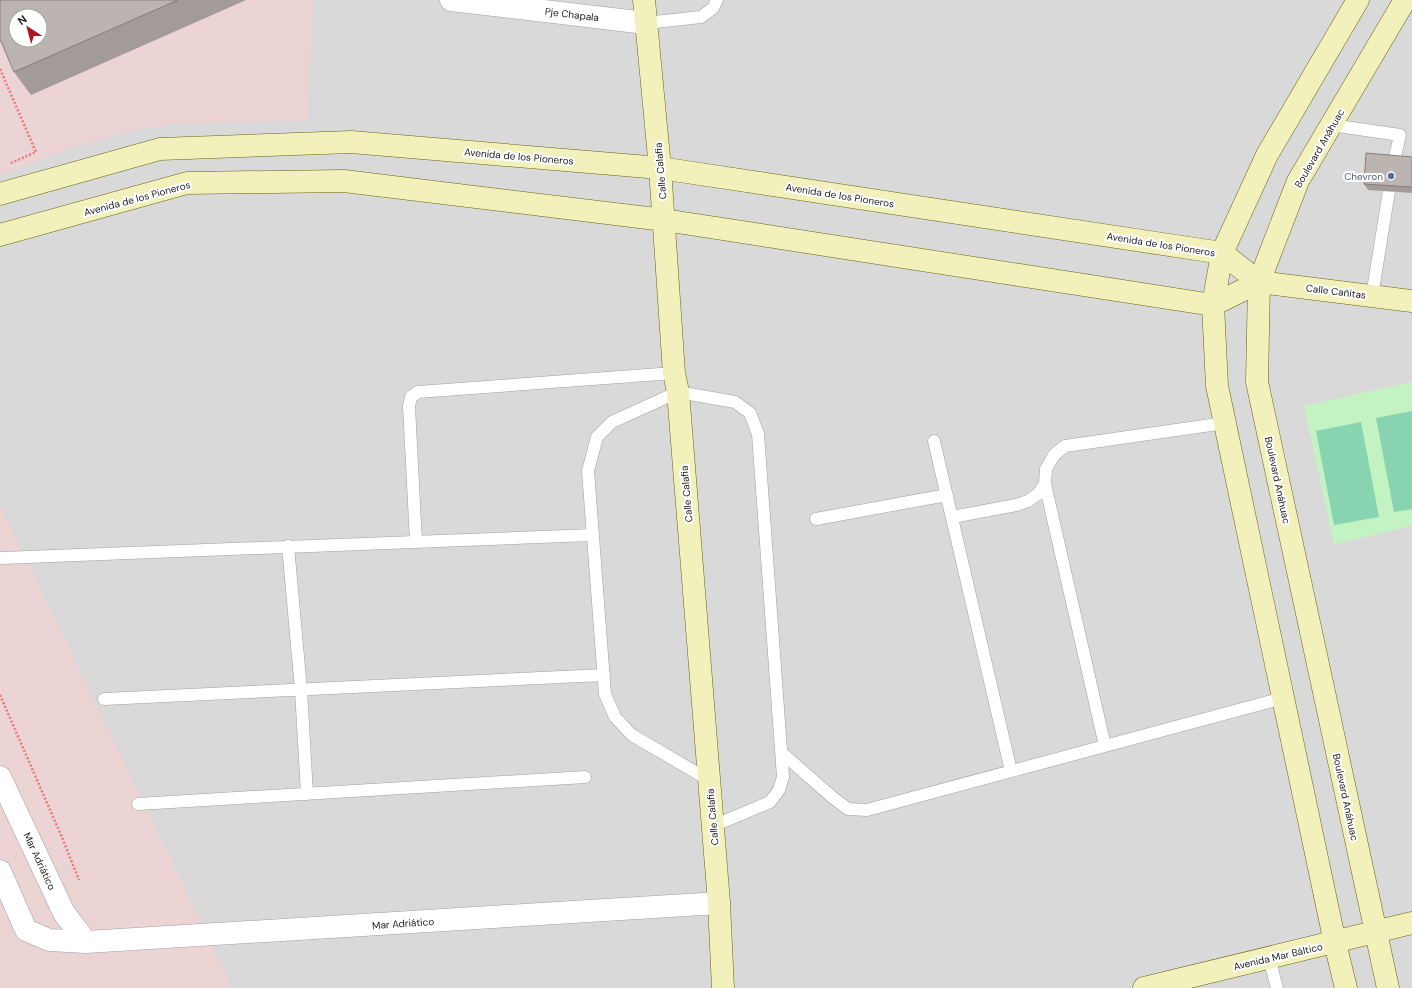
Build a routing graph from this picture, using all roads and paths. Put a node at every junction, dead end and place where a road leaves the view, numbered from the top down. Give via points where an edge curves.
1 (451, 0) edge
2 (644, 0) edge
3 (716, 0) edge
4 (1358, 0) edge
5 (1405, 0) edge
6 (646, 23) junction
7 (0, 69) edge
8 (1331, 126) junction
9 (1394, 161) edge
10 (7, 164) dead end
11 (660, 168) junction
12 (1389, 191) edge
13 (0, 194) edge
14 (664, 220) junction
15 (0, 235) edge
16 (1222, 253) junction
17 (1259, 282) junction
18 (1372, 296) junction
19 (1412, 301) edge
20 (1213, 305) junction
21 (676, 383) junction
22 (1225, 423) junction
23 (934, 441) dead end
24 (1045, 484) junction
25 (947, 495) junction
26 (952, 517) junction
27 (816, 519) dead end
28 (593, 535) junction
29 (416, 542) junction
30 (288, 546) junction
31 (2, 558) dead end
32 (604, 675) junction
33 (301, 690) junction
34 (1283, 698) junction
35 (104, 700) dead end
36 (1105, 746) junction
37 (782, 753) junction
38 (1011, 771) junction
39 (0, 776) edge
40 (586, 777) dead end
41 (709, 780) junction
42 (307, 794) junction
43 (138, 804) dead end
44 (713, 826) junction
45 (0, 871) edge
46 (719, 903) junction
47 (1412, 923) edge
48 (1375, 932) junction
49 (86, 942) junction
50 (1335, 942) junction
51 (1269, 958) junction
52 (723, 988) edge
53 (1144, 988) edge
54 (1277, 988) edge
55 (1346, 988) edge
56 (1388, 988) edge

1 - 6 street, Pje Chapala
2 - 6 street, Calle Calafia
3 - 6 lane via 702,17
4 - 16 street via 1267,155
5 - 8 street, Boulevard Anáhuac
6 - 11 street, Calle Calafia
7 - 10 path via 36,152
8 - 9 lane via 1400,135
8 - 17 street, Boulevard Anáhuac via 1298,181
11 - 13 street, Avenida de los Pioneros via 335,142 160,150
11 - 14 street, Calle Calafia
11 - 16 street, Avenida de los Pioneros
12 - 18 lane
14 - 15 street, Avenida de los Pioneros via 344,181 187,183
14 - 20 street, Avenida de los Pioneros
14 - 21 street, Calle Calafia
16 - 17 street, Avenida de los Pioneros
16 - 20 street
17 - 18 street, Calle Cañitas
17 - 20 street
17 - 48 street, Boulevard Anáhuac via 1257,382
18 - 19 street, Calle Cañitas
20 - 22 street via 1217,386
21 - 28 lane via 612,422 597,437 588,471
21 - 29 lane via 418,392 411,397 409,406
21 - 37 lane via 735,402 750,413 758,434
21 - 41 street, Calle Calafia
22 - 24 lane via 1065,446 1054,455 1046,469
22 - 34 street
23 - 25 lane
24 - 26 lane via 1038,494 1028,501
24 - 36 lane
25 - 26 lane
25 - 27 lane
26 - 38 lane
28 - 29 lane
28 - 32 lane
29 - 30 lane
30 - 31 lane
30 - 33 lane
32 - 33 lane
32 - 41 lane via 605,694 615,717 632,735
33 - 35 lane
33 - 42 lane
34 - 36 lane
34 - 50 street
36 - 38 lane
37 - 38 lane via 848,809 868,810
37 - 44 lane via 783,777 770,802
39 - 49 street, Mar Adriático via 64,913
40 - 42 lane
41 - 44 street, Calle Calafia
42 - 43 lane
44 - 46 street, Calle Calafia
45 - 49 street, Mar Adriático via 26,930 49,940
46 - 49 street, Mar Adriático
46 - 52 street, Calle Calafia
47 - 48 street, Avenida Mar Báltico
48 - 50 street, Avenida Mar Báltico
48 - 56 street, Boulevard Anáhuac
50 - 51 street, Avenida Mar Báltico
50 - 55 street
51 - 53 street, Avenida Mar Báltico
51 - 54 lane

